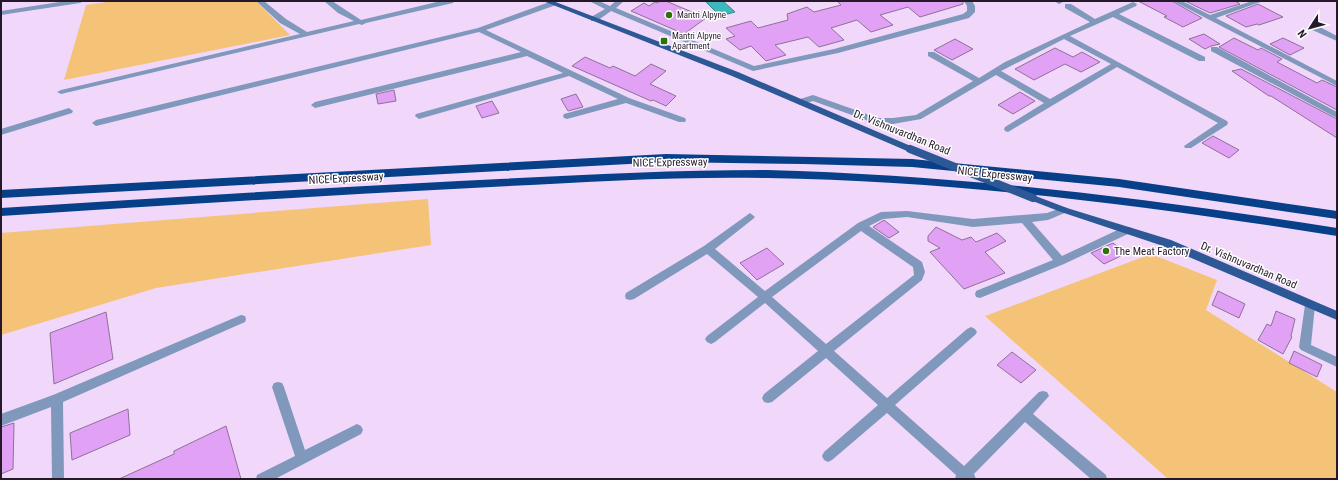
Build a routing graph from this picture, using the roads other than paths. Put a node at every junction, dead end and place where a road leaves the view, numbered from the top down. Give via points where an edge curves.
1 (80, 1) edge
2 (260, 1) edge
3 (328, 1) edge
4 (415, 1) edge
5 (450, 1) edge
6 (593, 1) edge
7 (620, 1) edge
8 (968, 1) edge
9 (1177, 1) edge
10 (1259, 1) edge
11 (550, 2) edge
12 (1133, 4) dead end
13 (1068, 6) dead end
14 (426, 7) junction
15 (611, 9) junction
16 (1, 13) edge
17 (1113, 14) junction
18 (1210, 18) junction
19 (594, 19) junction
20 (1095, 22) junction
21 (362, 23) junction
22 (1313, 27) dead end
23 (480, 30) junction
24 (307, 35) junction
25 (1064, 36) junction
26 (1337, 39) edge
27 (694, 45) junction
28 (1214, 49) dead end
29 (528, 52) junction
30 (686, 54) junction
31 (931, 54) dead end
32 (1202, 59) dead end
33 (1117, 64) junction
34 (995, 71) junction
35 (571, 73) junction
36 (978, 81) junction
37 (1337, 84) edge
38 (61, 92) dead end
39 (626, 100) junction
40 (800, 102) junction
41 (1050, 103) junction
42 (315, 105) dead end
43 (68, 111) dead end
44 (1337, 115) edge
45 (419, 116) dead end
46 (567, 116) dead end
47 (682, 120) dead end
48 (96, 123) dead end
49 (1008, 129) dead end
50 (1, 132) edge
51 (1188, 146) dead end
52 (1, 194) edge
53 (1064, 210) junction
54 (1, 212) edge
55 (1337, 215) edge
56 (750, 217) dead end
57 (1024, 219) junction
58 (861, 226) junction
59 (1127, 230) junction
60 (1337, 232) edge
61 (708, 250) junction
62 (1060, 261) junction
63 (980, 294) dead end
64 (630, 296) dead end
65 (765, 297) junction
66 (1310, 305) junction
67 (1337, 316) edge
68 (241, 319) dead end
69 (970, 332) dead end
70 (711, 339) dead end
71 (826, 352) junction
72 (1337, 362) edge
73 (278, 387) dead end
74 (1043, 396) dead end
75 (768, 398) dead end
76 (56, 399) junction
77 (886, 404) junction
78 (1025, 414) junction
79 (1, 420) edge
80 (357, 430) dead end
81 (828, 456) dead end
82 (302, 459) junction
83 (965, 478) edge
84 (58, 479) edge
85 (262, 479) edge
86 (1101, 479) edge

1 - 16 street
2 - 24 street via 284,21
3 - 21 street
4 - 14 street
5 - 14 street
6 - 15 street
7 - 15 street
8 - 27 street via 971,12 966,16 835,51 753,69
9 - 18 street
10 - 18 street
11 - 19 main road, Dr. Vishnuvardhan Road
11 - 23 street
12 - 17 street
13 - 20 street
14 - 21 street
15 - 19 street
15 - 27 street
17 - 20 street
17 - 32 street
18 - 37 street
19 - 30 main road, Dr. Vishnuvardhan Road
20 - 25 street
21 - 24 street
22 - 26 street
23 - 29 street
23 - 48 street
24 - 38 street
25 - 33 street
25 - 34 street
27 - 30 street
28 - 44 street
29 - 35 street
29 - 42 street
30 - 40 main road, Dr. Vishnuvardhan Road
31 - 36 street
33 - 41 street
33 - 51 street via 1224,123
34 - 36 street
34 - 41 street
35 - 39 street
35 - 45 street
36 - 40 street via 918,117 893,121 877,121 813,98
39 - 46 street
39 - 47 street
40 - 53 main road, Dr. Vishnuvardhan Road, bridge
41 - 49 street
43 - 50 street
52 - 55 highway, NICE Expressway via 666,158 803,160 912,163 1119,183
53 - 57 street via 1048,216
53 - 59 main road, Dr. Vishnuvardhan Road
54 - 60 highway, NICE Expressway via 668,174 806,175 924,180 1131,201
56 - 61 street
57 - 58 street via 973,223 907,214 881,216
57 - 62 street
58 - 65 street
58 - 71 street via 918,265 920,272 918,277
59 - 62 street
59 - 66 main road, Dr. Vishnuvardhan Road via 1167,243
61 - 64 street
61 - 65 street
62 - 63 street
65 - 70 street
65 - 71 street
66 - 67 main road, Dr. Vishnuvardhan Road
66 - 72 street via 1305,348
68 - 76 street
69 - 77 street
71 - 75 street
71 - 77 street
73 - 82 street
74 - 78 street
76 - 79 street
76 - 84 street
77 - 81 street
77 - 83 street
78 - 83 street
78 - 86 street
80 - 82 street
82 - 85 street

